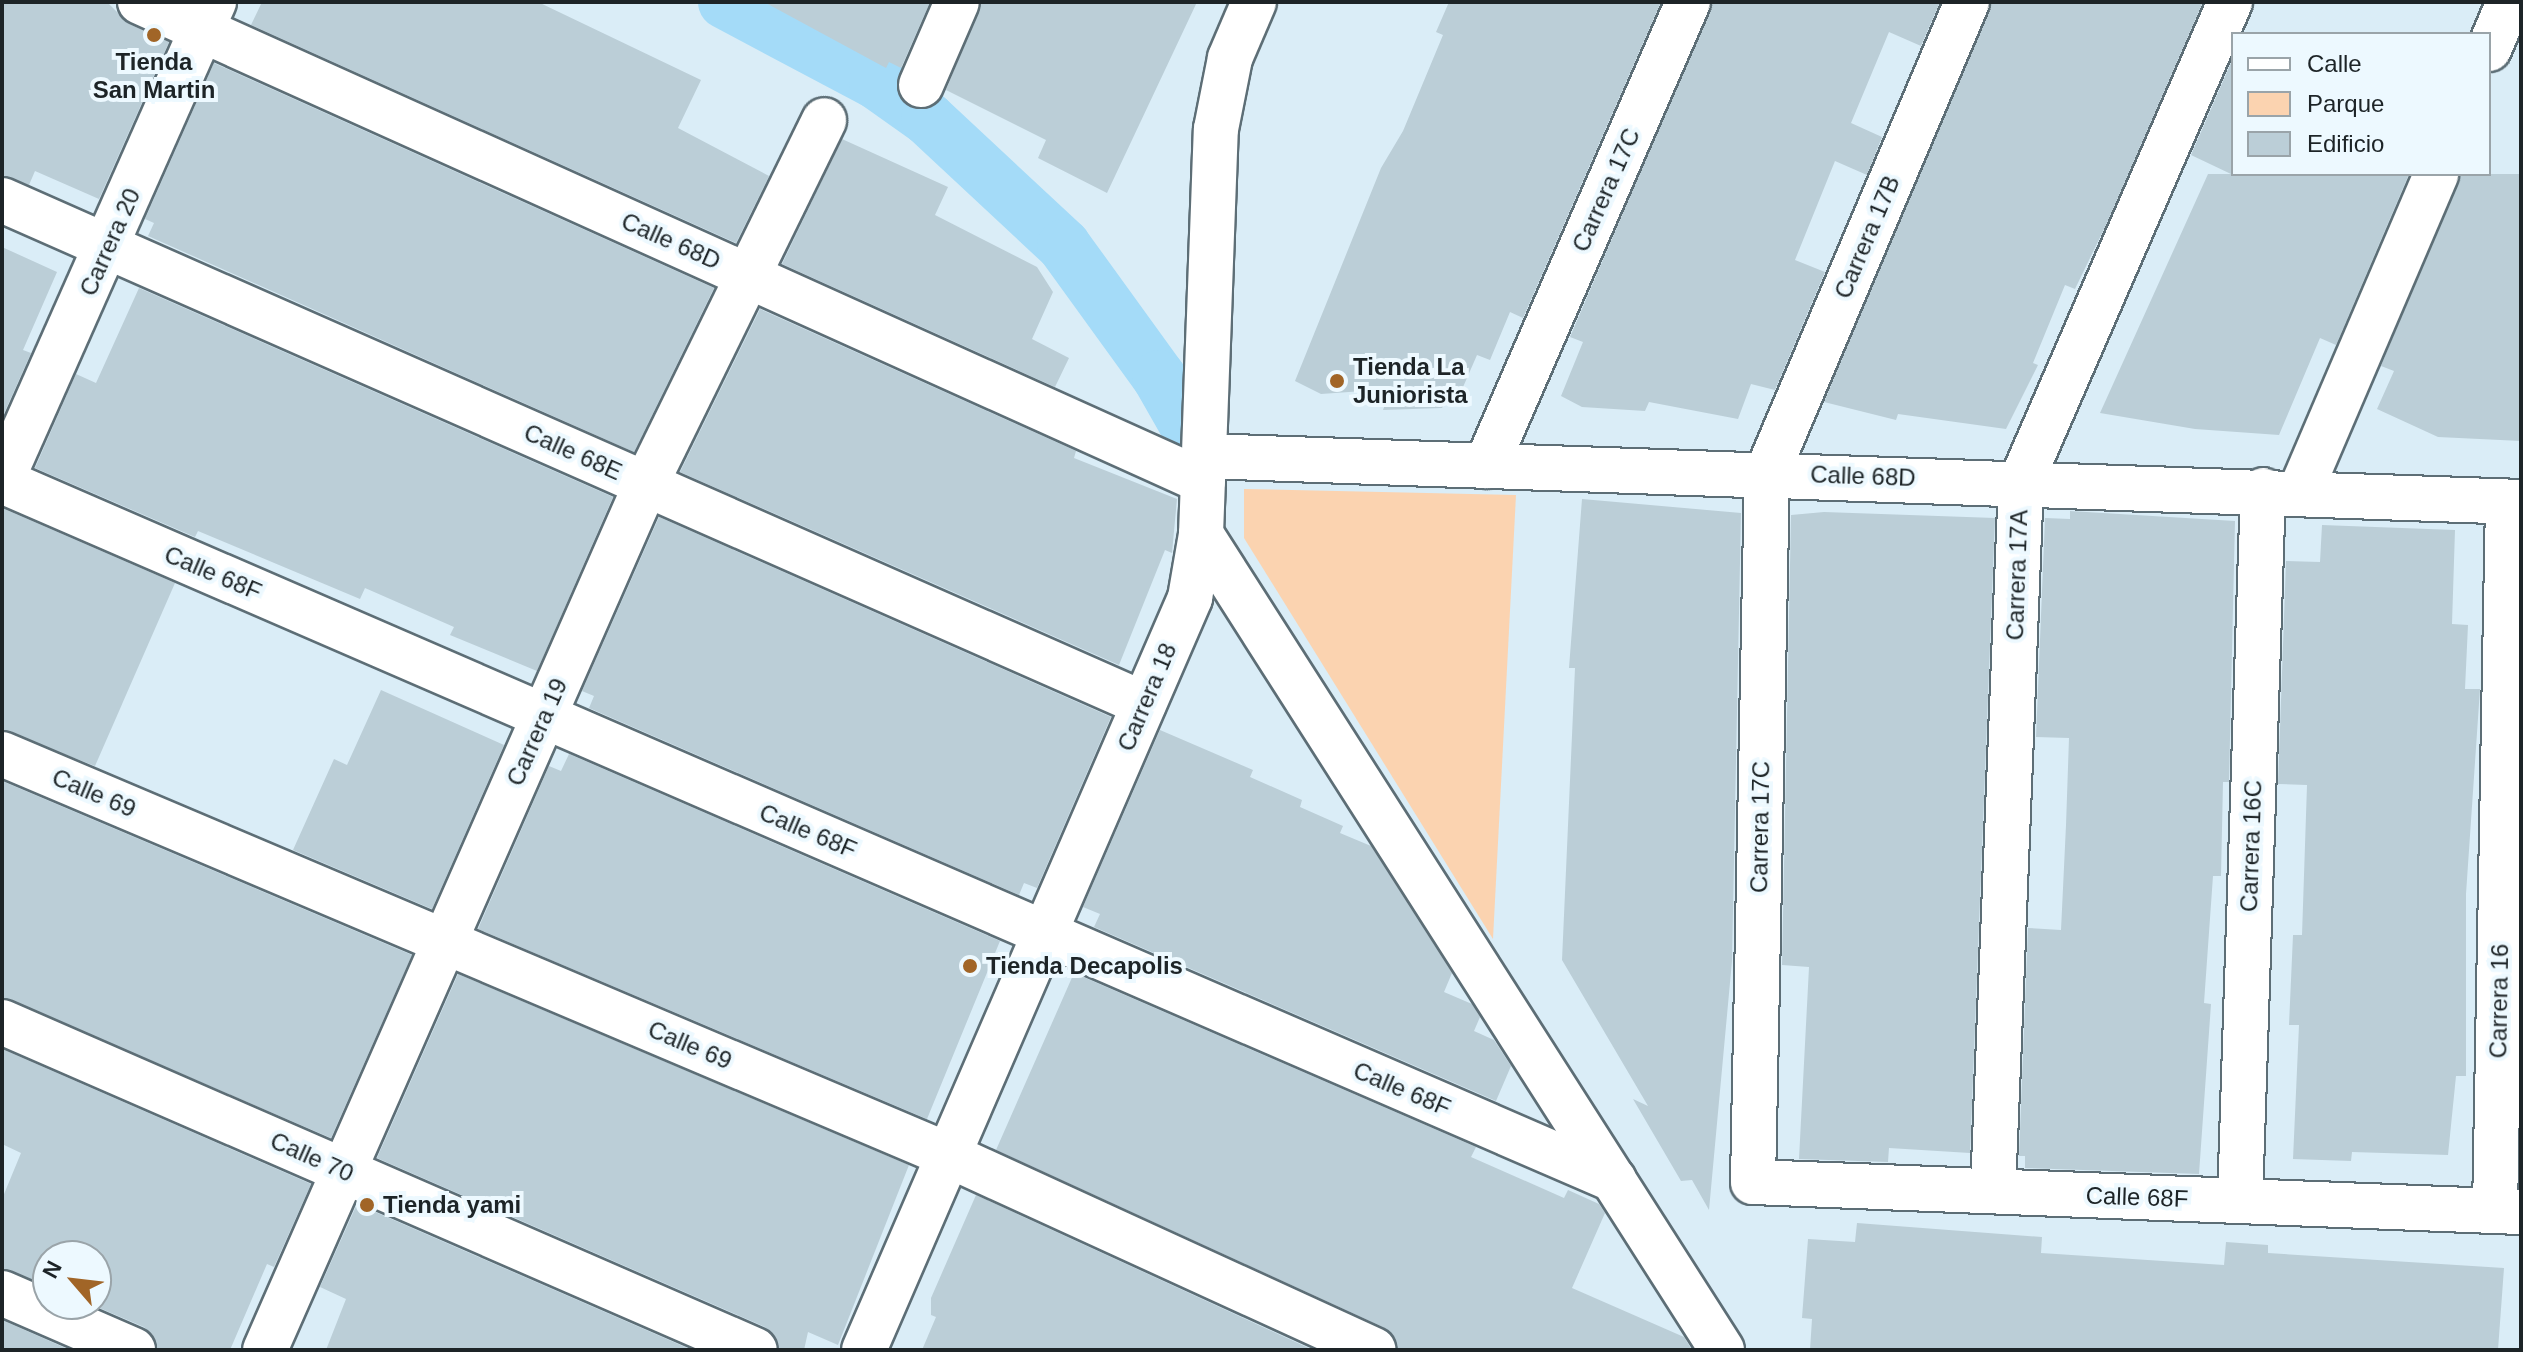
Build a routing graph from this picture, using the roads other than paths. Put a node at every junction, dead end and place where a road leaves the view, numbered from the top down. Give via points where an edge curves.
1 (140, 2) edge
2 (957, 2) edge
3 (1254, 2) edge
4 (1688, 2) edge
5 (1967, 2) edge
6 (2230, 2) edge
7 (2509, 2) edge
8 (209, 17) edge
9 (2491, 44) edge
10 (921, 85) dead end
11 (824, 120) dead end
12 (2435, 176) edge
13 (2, 200) edge
14 (108, 247) junction
15 (750, 276) junction
16 (1486, 466) junction
17 (1203, 469) junction
18 (1767, 473) junction
19 (2, 480) edge
20 (2021, 482) junction
21 (646, 484) junction
22 (2281, 491) junction
23 (2514, 502) edge
24 (1201, 534) junction
25 (1144, 704) junction
26 (544, 716) junction
27 (2, 754) edge
28 (1044, 933) junction
29 (445, 941) junction
30 (2, 1022) edge
31 (948, 1155) junction
32 (344, 1171) junction
33 (1614, 1180) junction
34 (1753, 1182) joint
35 (1993, 1191) junction
36 (2240, 1201) junction
37 (2508, 1211) edge
38 (2, 1293) edge
39 (133, 1350) edge
40 (265, 1350) edge
41 (755, 1350) edge
42 (864, 1350) edge
43 (1373, 1350) edge
44 (1722, 1350) edge

1 - 8 street, Calle 68D
2 - 10 street
3 - 17 street, Carrera 18 via 1230,58 1216,129
4 - 16 street, Carrera 17C
5 - 18 street, Carrera 17B
6 - 20 street, Carrera 17A
7 - 9 street
8 - 14 street, Carrera 20
8 - 15 street, Calle 68D
11 - 15 street, Carrera 19
12 - 22 street, Carrera 16C
13 - 14 street, Calle 68E
14 - 19 street, Carrera 20
14 - 21 street, Calle 68E
15 - 17 street, Calle 68D
15 - 21 street, Carrera 19
16 - 17 street, Calle 68D
16 - 18 street, Calle 68D
17 - 24 street, Carrera 18
18 - 20 street, Calle 68D
18 - 34 street, Carrera 17C
19 - 26 street, Calle 68F
20 - 22 street, Calle 68D
20 - 35 street, Carrera 17A
21 - 25 street, Calle 68E
21 - 26 street, Carrera 19
22 - 23 street, Calle 68D
22 - 36 street, Carrera 16C
23 - 37 street, Carrera 16
24 - 25 street, Carrera 18 via 1190,598
24 - 33 street
25 - 28 street, Carrera 18
26 - 28 street, Calle 68F
26 - 29 street, Carrera 19
27 - 29 street, Calle 69
28 - 31 street, Carrera 18
28 - 33 street, Calle 68F
29 - 31 street, Calle 69
29 - 32 street, Carrera 19
30 - 32 street, Calle 70
31 - 42 street, Carrera 18
31 - 43 street, Calle 69
32 - 40 street, Carrera 19
32 - 41 street, Calle 70
33 - 44 street
34 - 35 street, Calle 68F
35 - 36 street, Calle 68F
36 - 37 street, Calle 68F
38 - 39 street

